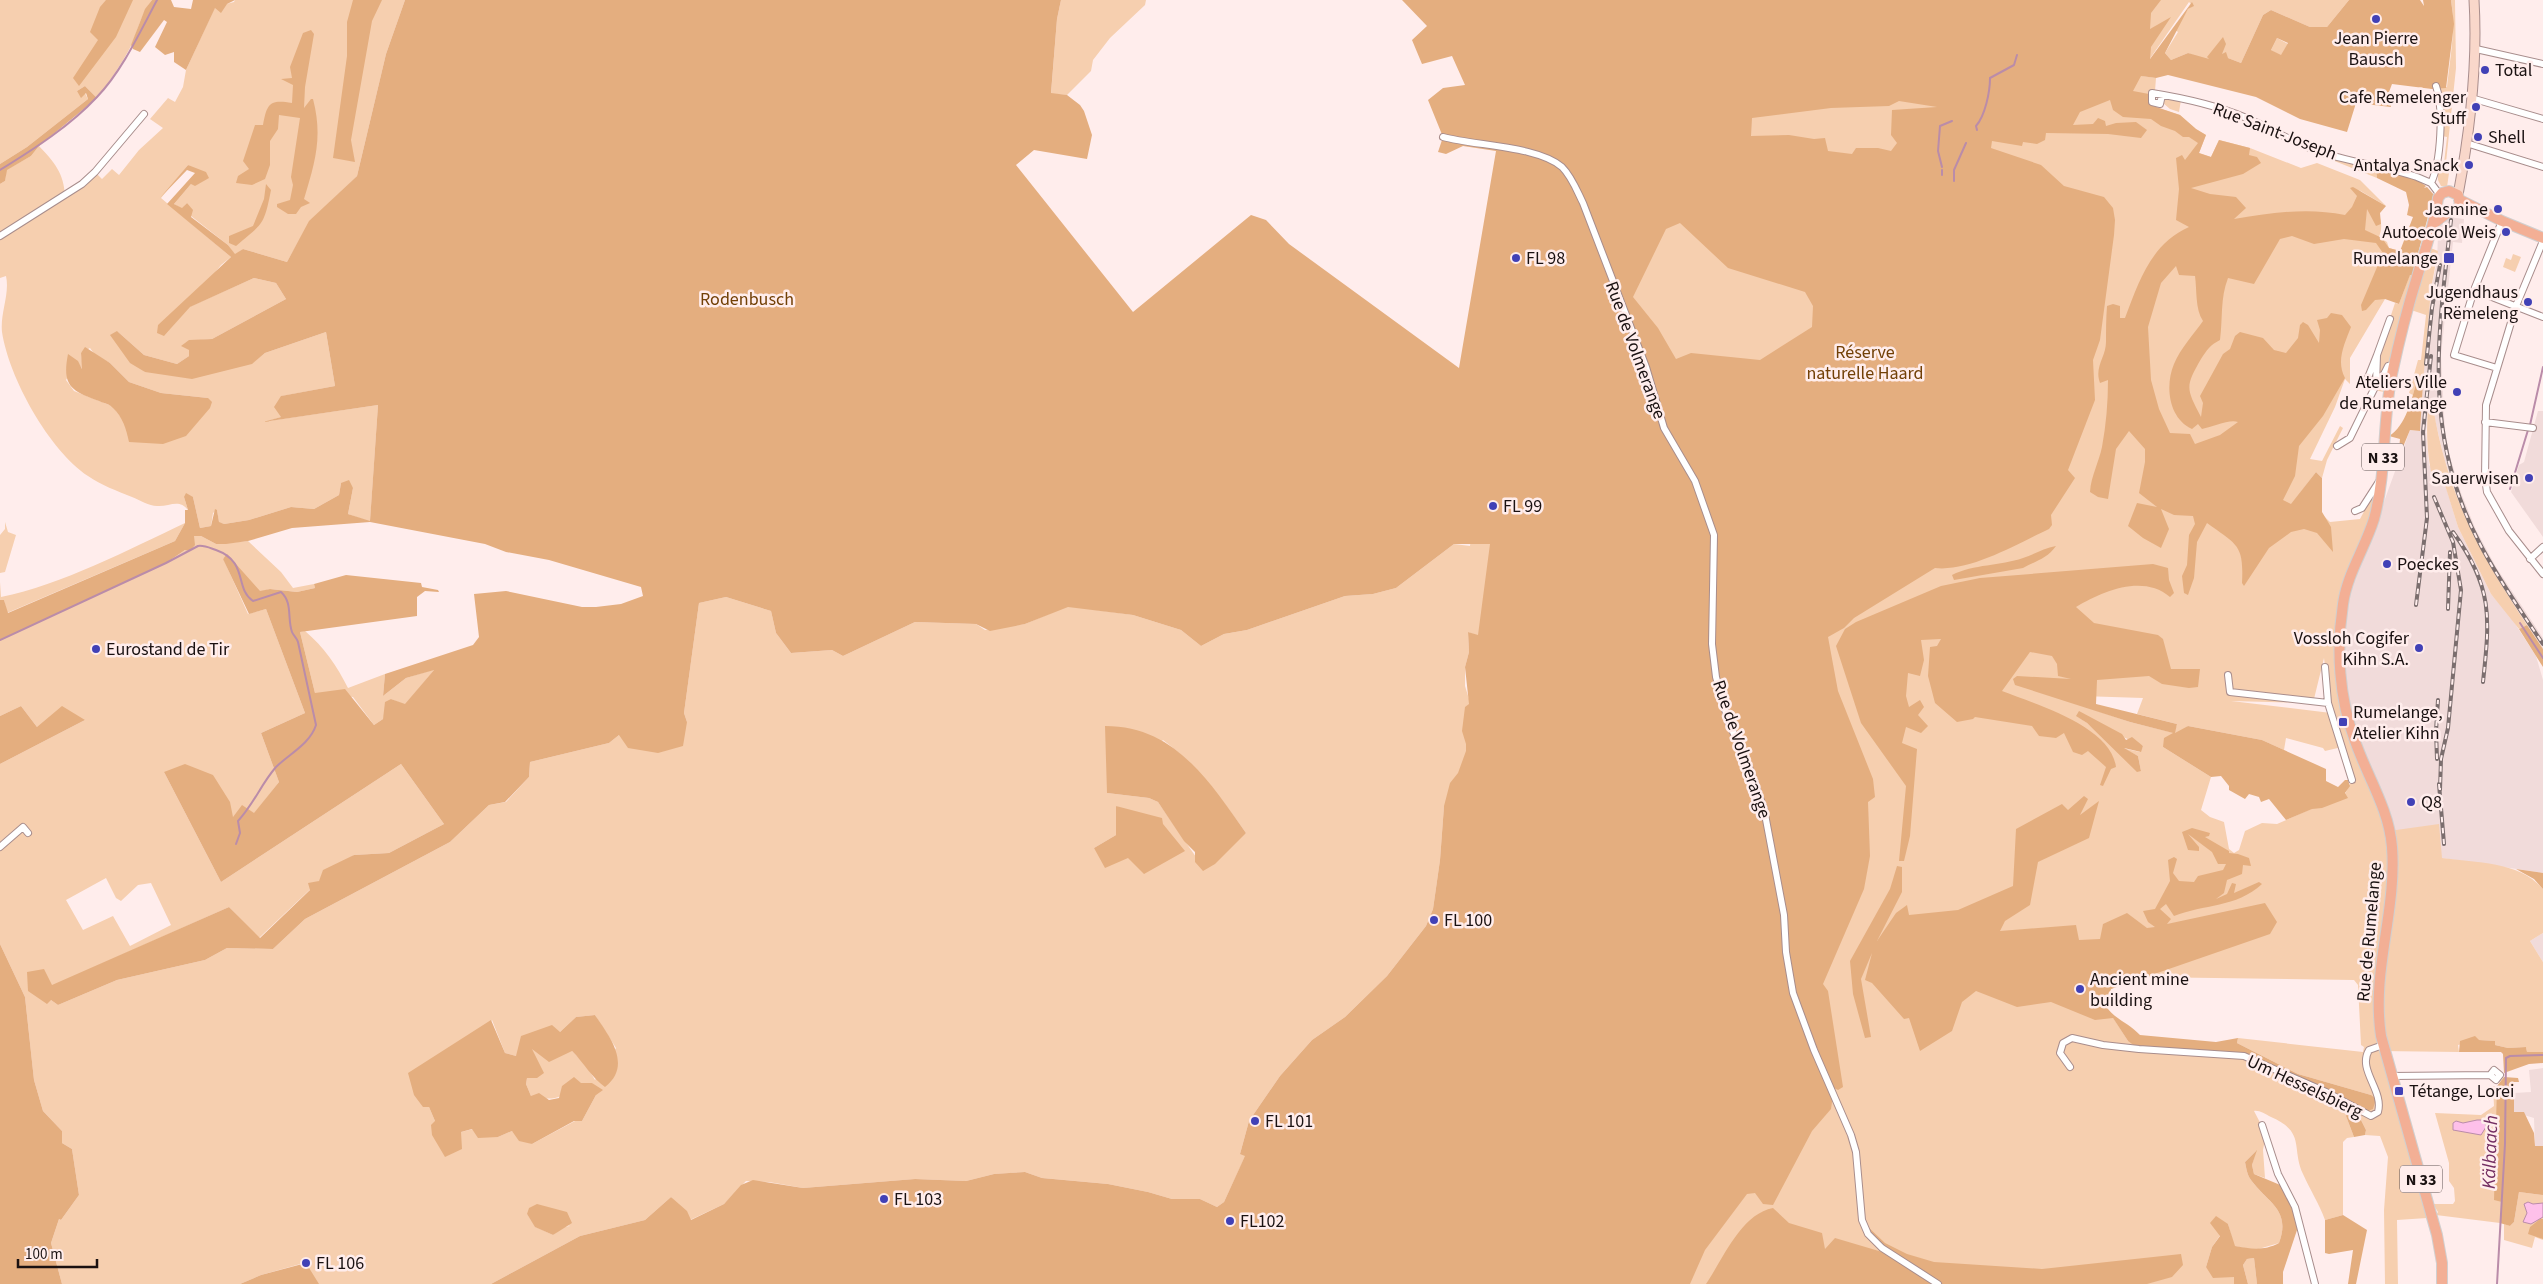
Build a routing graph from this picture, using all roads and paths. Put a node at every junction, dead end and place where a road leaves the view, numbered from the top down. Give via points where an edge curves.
1 (2474, 0) edge
2 (2476, 49) junction
3 (2543, 64) edge
4 (2436, 86) dead end
5 (2162, 94) junction
6 (2471, 98) junction
7 (144, 114) dead end
8 (2543, 119) edge
9 (1444, 137) dead end
10 (2466, 143) junction
11 (2543, 167) edge
12 (2431, 184) junction
13 (2449, 197) junction
14 (2474, 208) junction
15 (2451, 211) junction
16 (2502, 221) junction
17 (2431, 225) junction
18 (0, 236) edge
19 (2543, 240) edge
20 (2474, 290) junction
21 (2516, 306) junction
22 (2543, 317) edge
23 (2390, 319) dead end
24 (2377, 355) junction
25 (2394, 365) junction
26 (2497, 368) junction
27 (2367, 380) dead end
28 (2376, 385) junction
29 (2485, 422) junction
30 (2532, 428) dead end
31 (2337, 446) dead end
32 (2381, 479) junction
33 (2354, 511) dead end
34 (2543, 546) edge
35 (2530, 559) junction
36 (2543, 574) edge
37 (2325, 668) dead end
38 (2228, 675) dead end
39 (2342, 687) junction
40 (2327, 689) junction
41 (2328, 702) junction
42 (2352, 780) dead end
43 (28, 833) dead end
44 (0, 847) edge
45 (2383, 1046) junction
46 (2070, 1067) dead end
47 (2490, 1075) dead end
48 (2392, 1076) junction
49 (2262, 1125) dead end
50 (1938, 1284) edge
51 (2315, 1284) edge
52 (2442, 1284) edge

1 - 2 main road
2 - 3 street
2 - 6 main road
4 - 12 street via 2440,97 2439,134
5 - 5 street via 2160,104 2151,98 2152,93
5 - 12 street, Rue Saint-Joseph via 2244,116 2319,152 2405,173
6 - 8 street
6 - 10 main road
7 - 18 street via 82,184
9 - 50 street, Rue de Volmerange via 1508,148 1553,161 1567,173 1583,203 1646,367 1664,428 1695,481 1714,535 1712,644 1716,677 1729,724 1745,756 1764,809 1784,915 1793,993 1851,1135 1856,1152 1862,1220 1868,1234 1882,1248
10 - 11 street
10 - 13 main road via 2461,177
12 - 13 street, Rue Saint-Joseph
13 - 14 main road
13 - 15 main road
13 - 15 main road
13 - 17 main road, N 33
14 - 15 main road
14 - 16 main road
15 - 17 main road
16 - 19 main road
16 - 20 street
17 - 25 main road, N 33
19 - 21 street
20 - 21 street
20 - 26 street via 2454,355
21 - 22 street
21 - 26 street
23 - 24 street
24 - 27 street
24 - 28 street
25 - 28 street via 2388,366
25 - 32 main road, N 33 via 2387,402
26 - 29 street via 2486,405
28 - 31 street via 2350,438
29 - 30 street
29 - 35 street via 2487,492 2509,531
32 - 33 street via 2362,508
32 - 39 main road, N 33 via 2373,520 2343,603 2339,635
34 - 35 street
35 - 36 street
37 - 40 street
38 - 41 street via 2230,692
39 - 40 street
39 - 45 main road, Rue de Rumelange / N 33 via 2348,722 2374,787 2392,847 2377,1007
40 - 41 street
41 - 42 street
43 - 44 street via 26,825
45 - 46 street, Um Hesselsbierg via 2369,1050 2367,1056 2367,1068 2379,1099 2378,1112 2371,1116 2259,1062 2228,1054 2103,1046 2072,1038 2062,1043 2060,1053
45 - 48 main road, Rue de Rumelange / N 33
47 - 48 street
48 - 52 main road, Rue de Rumelange / N 33 via 2437,1235
49 - 51 street via 2278,1174 2295,1207

